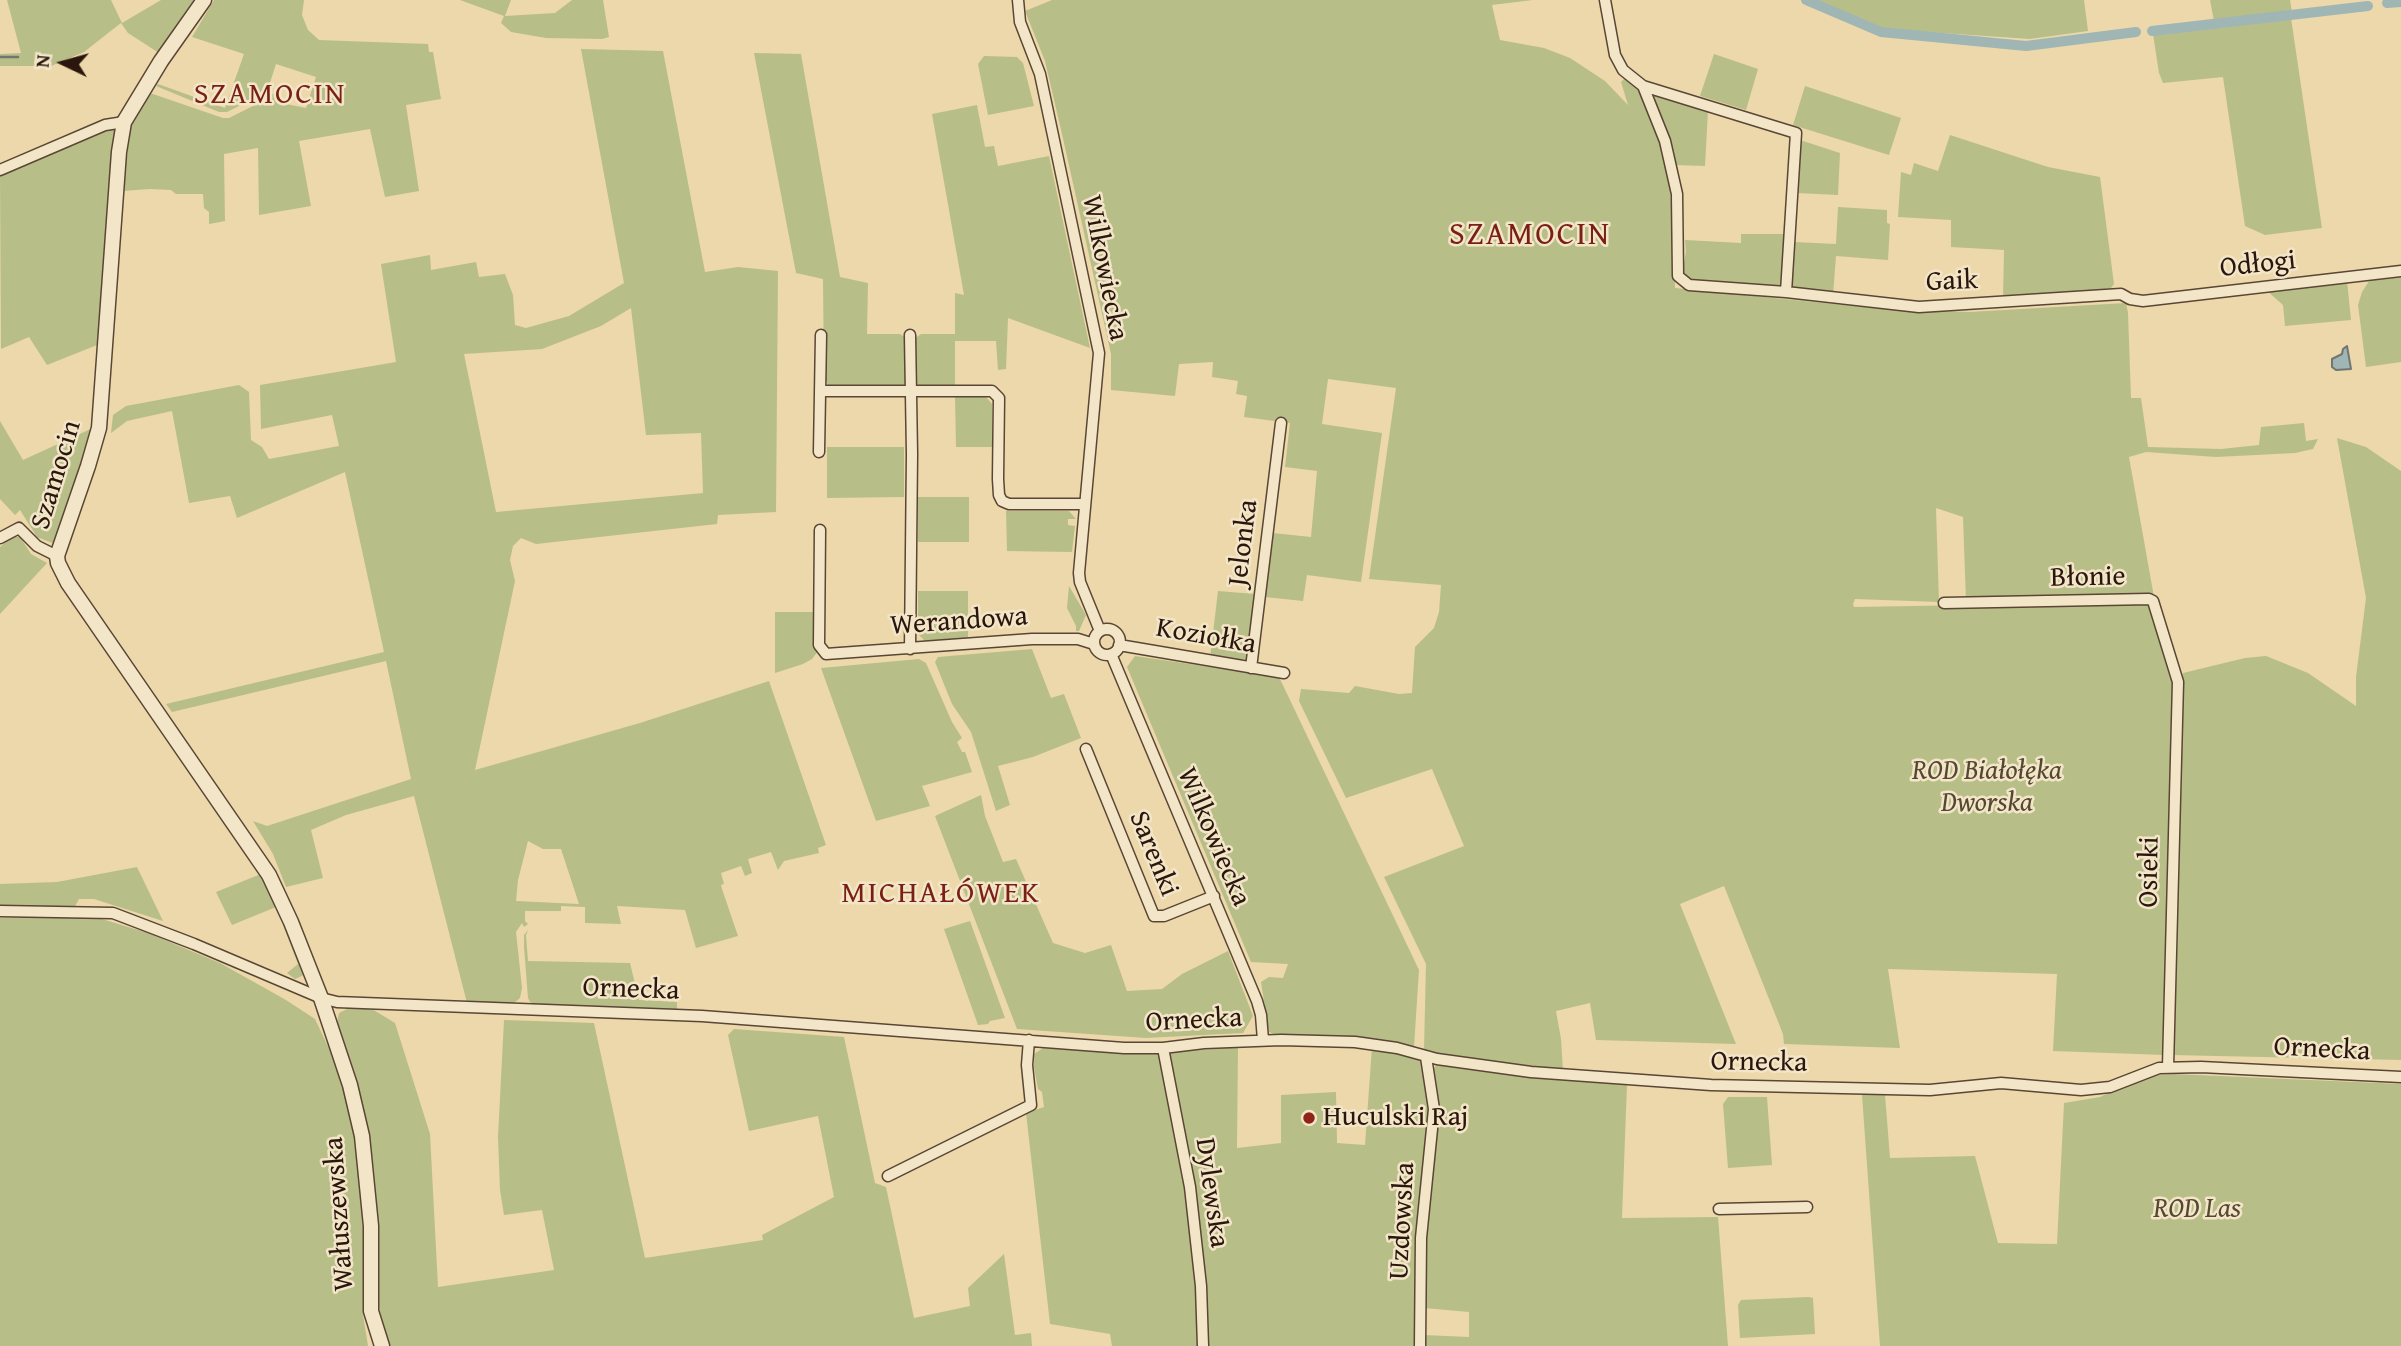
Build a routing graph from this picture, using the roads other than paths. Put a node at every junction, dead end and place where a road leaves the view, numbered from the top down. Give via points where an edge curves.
1 (204, 0) edge
2 (1018, 0) edge
3 (1605, 0) edge
4 (1643, 86) junction
5 (124, 122) junction
6 (0, 170) edge
7 (2401, 271) edge
8 (1786, 292) junction
9 (2121, 294) joint
10 (821, 335) dead end
11 (910, 335) dead end
12 (821, 391) junction
13 (910, 391) junction
14 (1281, 423) dead end
15 (819, 452) dead end
16 (1085, 504) junction
17 (820, 530) dead end
18 (0, 538) edge
19 (57, 556) junction
20 (1944, 603) dead end
21 (1100, 631) junction
22 (1094, 644) junction
23 (1119, 645) junction
24 (910, 649) junction
25 (1111, 654) junction
26 (1251, 668) junction
27 (1284, 673) dead end
28 (2177, 677) joint
29 (1086, 749) dead end
30 (1214, 895) junction
31 (0, 911) edge
32 (321, 998) junction
33 (1029, 1040) junction
34 (1263, 1040) junction
35 (1163, 1048) junction
36 (1426, 1057) junction
37 (2168, 1067) junction
38 (2401, 1077) edge
39 (888, 1177) dead end
40 (1807, 1207) dead end
41 (1719, 1209) dead end
42 (382, 1346) edge
43 (1203, 1346) edge
44 (1420, 1346) edge

1 - 5 street, Szamocin
2 - 16 street, Wilkowiecka via 1020,22 1040,74 1099,353
3 - 4 street via 1615,55
4 - 8 street, Gaik via 1665,141 1677,194 1678,276 1689,285
4 - 8 street via 1796,134
5 - 6 street via 105,125
5 - 19 street, Szamocin via 99,428
7 - 9 street, Odłogi via 2143,301
8 - 9 street, Gaik via 1919,307
10 - 12 street
11 - 13 street
12 - 13 street
12 - 15 street
13 - 16 street via 992,391 999,398 1002,501
13 - 24 street
14 - 26 street, Jelonka
16 - 21 street, Wilkowiecka via 1080,582
17 - 24 street, Werandowa via 819,645 826,654
18 - 19 street via 19,528 37,546
19 - 32 street, Szamocin via 68,583 269,875
20 - 28 street, Błonie via 2151,599
21 - 22 street
21 - 23 street via 1114,632
22 - 24 street, Werandowa via 1078,639 1032,639
22 - 25 street via 1098,652
23 - 25 street
23 - 26 street, Koziołka
25 - 30 street, Wilkowiecka
26 - 27 street, Koziołka
28 - 37 street, Osieki
29 - 30 street, Sarenki via 1154,916
30 - 34 street, Wilkowiecka via 1257,1000
31 - 32 street, Ornecka via 113,913
32 - 33 street, Ornecka via 393,1005 702,1016
32 - 42 street, Wałuszewska via 351,1085 362,1136 371,1226 371,1311
33 - 35 street, Ornecka
33 - 39 street via 1031,1105
34 - 35 street, Ornecka
34 - 36 street, Ornecka via 1380,1044
35 - 43 street, Dylewska via 1190,1187
36 - 37 street, Ornecka via 1612,1080 1930,1090 2001,1083 2096,1090
36 - 44 street, Uzdowska via 1434,1109 1421,1238
37 - 38 street, Ornecka
40 - 41 street

